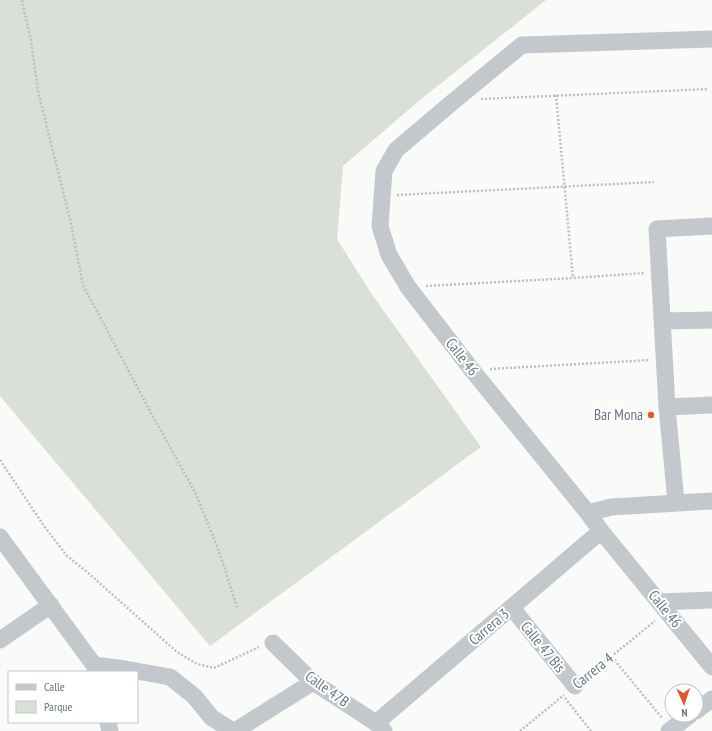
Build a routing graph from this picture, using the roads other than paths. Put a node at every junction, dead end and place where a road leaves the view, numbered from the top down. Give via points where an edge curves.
1 (712, 40) edge
2 (712, 226) edge
3 (712, 320) edge
4 (662, 321) junction
5 (712, 405) edge
6 (668, 407) junction
7 (712, 501) edge
8 (676, 502) junction
9 (588, 513) junction
10 (601, 531) junction
11 (0, 537) edge
12 (712, 600) edge
13 (51, 605) junction
14 (663, 607) junction
15 (512, 608) junction
16 (0, 640) edge
17 (273, 644) road end
18 (712, 667) edge
19 (95, 669) edge
20 (136, 671) edge
21 (138, 671) edge
22 (313, 682) junction
23 (569, 691) road end
24 (679, 723) edge
25 (380, 727) edge
26 (670, 730) edge
27 (234, 731) edge

1 - 9 street, Calle 46 via 522,45 396,150 384,171 380,226 389,255 408,287
2 - 4 street via 657,229
3 - 4 street
4 - 6 street
5 - 6 street
6 - 8 street
7 - 8 street
8 - 9 street via 611,506
9 - 10 street, Calle 46
10 - 14 street, Calle 46
10 - 15 street, Carrera 3
11 - 13 street
12 - 14 street
13 - 16 street
13 - 19 street
14 - 18 street, Calle 46
15 - 23 street, Calle 47 Bis
15 - 25 street, Carrera 3
17 - 22 street, Calle 47B
19 - 20 street
21 - 27 street via 170,677 194,696 212,718
22 - 25 street, Calle 47B
22 - 27 street
24 - 26 street

